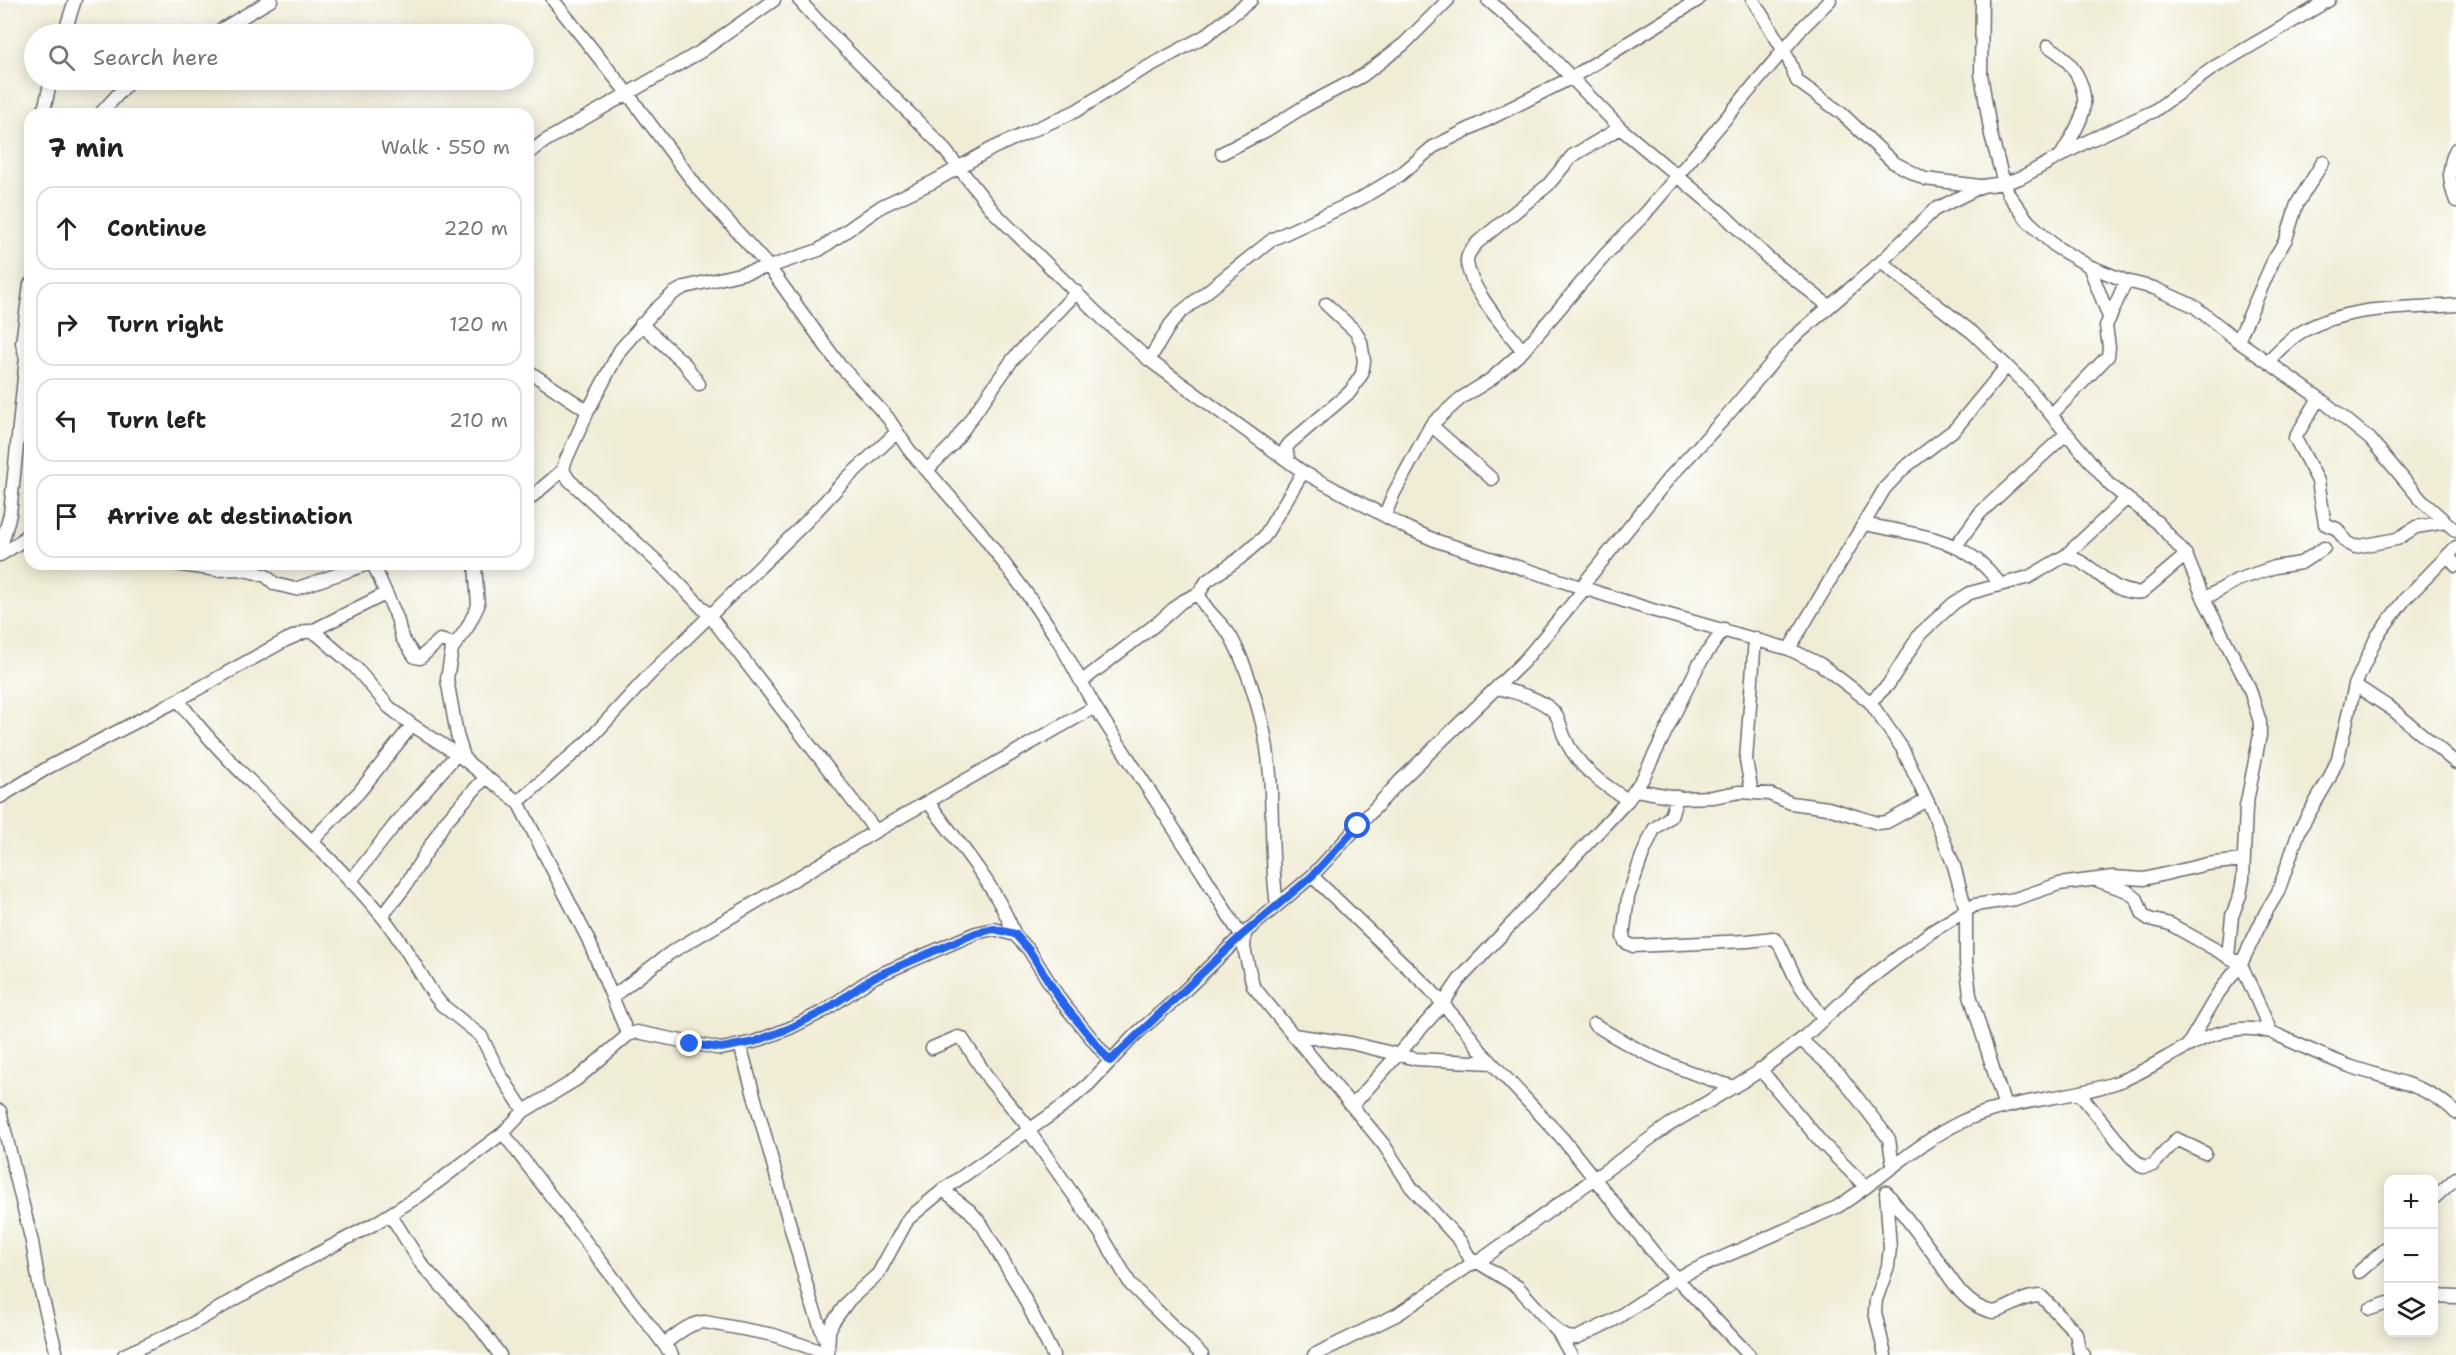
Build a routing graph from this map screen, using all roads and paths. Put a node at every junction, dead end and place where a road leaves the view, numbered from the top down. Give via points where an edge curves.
1 (75, 0) edge
2 (271, 0) edge
3 (553, 0) edge
4 (774, 0) edge
5 (800, 0) edge
6 (1251, 0) edge
7 (1448, 0) edge
8 (1488, 0) edge
9 (1698, 0) edge
10 (1753, 0) edge
11 (1830, 0) edge
12 (1982, 0) edge
13 (2330, 0) edge
14 (67, 24) edge
15 (230, 24) edge
16 (2048, 46) dead end
17 (1784, 51) junction
18 (1571, 78) junction
19 (49, 90) edge
20 (122, 90) edge
21 (628, 94) junction
22 (44, 108) edge
23 (105, 108) edge
24 (1620, 128) junction
25 (534, 149) edge
26 (2456, 149) edge
27 (1222, 153) dead end
28 (2061, 155) junction
29 (2323, 162) dead end
30 (958, 168) junction
31 (1677, 175) junction
32 (2004, 183) junction
33 (1982, 186) junction
34 (2456, 201) edge
35 (1881, 262) junction
36 (2089, 266) junction
37 (769, 267) junction
38 (2126, 281) junction
39 (1077, 292) junction
40 (1326, 304) dead end
41 (2456, 305) edge
42 (1829, 306) junction
43 (2109, 316) junction
44 (641, 324) junction
45 (2238, 341) junction
46 (1523, 351) junction
47 (1149, 360) junction
48 (2268, 361) junction
49 (2006, 367) junction
50 (534, 375) edge
51 (24, 379) edge
52 (699, 384) dead end
53 (2319, 398) junction
54 (588, 411) junction
55 (2052, 414) junction
56 (1431, 425) junction
57 (896, 433) junction
58 (2067, 433) junction
59 (1289, 462) junction
60 (563, 470) junction
61 (927, 471) junction
62 (1303, 472) junction
63 (1492, 479) dead end
64 (534, 495) edge
65 (2126, 499) junction
66 (1385, 515) junction
67 (2446, 522) junction
68 (1865, 524) junction
69 (2456, 531) edge
70 (24, 538) edge
71 (1955, 547) junction
72 (2324, 548) dead end
73 (2452, 551) edge
74 (0, 553) edge
75 (2186, 555) junction
76 (2064, 557) junction
77 (2456, 566) edge
78 (243, 570) edge
79 (353, 570) edge
80 (374, 570) edge
81 (476, 570) edge
82 (2000, 584) junction
83 (1584, 587) junction
84 (1199, 593) junction
85 (385, 594) junction
86 (2204, 599) junction
87 (710, 616) junction
88 (1724, 629) junction
89 (310, 632) junction
90 (1755, 638) junction
91 (454, 644) junction
92 (1789, 649) junction
93 (1081, 681) junction
94 (2355, 686) junction
95 (1498, 688) junction
96 (178, 700) junction
97 (1870, 702) junction
98 (1095, 707) junction
99 (412, 725) junction
100 (461, 757) junction
101 (2456, 762) edge
102 (484, 778) junction
103 (1752, 793) junction
104 (1632, 795) junction
105 (0, 797) edge
106 (1677, 797) junction
107 (1927, 800) junction
108 (518, 802) junction
109 (929, 803) junction
110 (876, 831) junction
111 (312, 841) junction
112 (2243, 860) junction
113 (1312, 876) junction
114 (2092, 879) junction
115 (350, 882) junction
116 (1276, 905) junction
117 (1966, 910) junction
118 (382, 916) junction
119 (1015, 934) junction
120 (1243, 934) junction
121 (2228, 957) junction
122 (2241, 964) junction
123 (612, 997) junction
124 (1442, 1005) junction
125 (1824, 1017) junction
126 (1594, 1024) dead end
127 (2271, 1032) junction
128 (628, 1035) junction
129 (1293, 1035) junction
130 (1801, 1040) junction
131 (2189, 1043) junction
132 (740, 1045) junction
133 (932, 1048) dead end
134 (1398, 1055) junction
135 (1110, 1061) junction
136 (1492, 1063) junction
137 (1760, 1069) junction
138 (1734, 1087) junction
139 (2079, 1093) junction
140 (1352, 1106) junction
141 (2005, 1107) junction
142 (0, 1111) edge
143 (524, 1111) junction
144 (2456, 1113) edge
145 (1029, 1130) junction
146 (503, 1133) junction
147 (2205, 1153) dead end
148 (1889, 1170) junction
149 (1595, 1178) junction
150 (2456, 1178) edge
151 (1866, 1188) junction
152 (943, 1190) junction
153 (1887, 1192) junction
154 (2438, 1194) edge
155 (390, 1214) junction
156 (2384, 1250) edge
157 (1475, 1262) junction
158 (2359, 1272) dead end
159 (1676, 1278) junction
160 (2438, 1296) edge
161 (2456, 1297) edge
162 (2384, 1304) edge
163 (2370, 1309) dead end
164 (1557, 1331) junction
165 (664, 1344) junction
166 (830, 1353) edge
167 (1569, 1354) edge
168 (57, 1355) edge
169 (124, 1355) edge
170 (500, 1355) edge
171 (672, 1355) edge
172 (1053, 1355) edge
173 (1202, 1355) edge
174 (1314, 1355) edge
175 (1749, 1355) edge
176 (1885, 1355) edge
177 (2084, 1355) edge

1 - 14 street
2 - 15 street
3 - 21 street
4 - 21 street via 700,52
5 - 30 street via 932,135
6 - 30 street via 1205,36 1076,111
7 - 27 street via 1404,44 1362,75
8 - 18 street
9 - 18 street
10 - 17 street
11 - 17 street
12 - 32 street via 1981,74
13 - 28 street via 2213,68 2154,111
16 - 28 street via 2070,63 2084,96 2083,112
17 - 31 street
17 - 33 street via 1797,81 1840,112 1893,162 1924,179
18 - 24 street
18 - 47 street via 1433,147 1400,175 1360,199 1273,239 1180,313
19 - 22 street
20 - 23 street
21 - 25 street
21 - 37 street via 697,187
24 - 31 street
24 - 46 street via 1572,156 1548,185 1469,253 1466,261 1488,307
26 - 34 street via 2449,170
28 - 32 street
29 - 45 street via 2297,204 2286,239
30 - 37 street via 882,206 819,250
30 - 39 street via 994,212
31 - 42 street via 1768,258
31 - 46 street
32 - 33 street
32 - 36 street via 2008,195 2038,232
33 - 35 street via 1934,210
35 - 42 street
35 - 49 street via 1973,333
36 - 38 street
36 - 43 street
37 - 44 street via 686,287
37 - 57 street via 838,363 888,418
38 - 43 street
38 - 45 street via 2154,288 2194,306
39 - 47 street
39 - 61 street via 1014,359 953,444
40 - 59 street via 1356,332 1364,361 1362,374 1350,392 1290,443 1286,448
41 - 48 street via 2379,310 2324,321 2301,332
42 - 83 street via 1792,339 1669,478
43 - 55 street via 2108,356
44 - 52 street
44 - 54 street via 620,350
45 - 48 street
46 - 56 street
47 - 59 street
48 - 53 street
49 - 55 street
49 - 68 street via 1955,429 1904,468 1885,488
50 - 54 street
51 - 74 street via 10,514
53 - 67 street via 2370,439 2422,501
53 - 67 street via 2295,438 2318,481 2325,524 2337,529 2355,547 2397,539 2416,527
54 - 60 street
55 - 58 street
56 - 63 street
56 - 66 street
57 - 61 street
57 - 87 street
58 - 65 street
58 - 71 street via 1980,513
59 - 62 street
60 - 64 street
60 - 87 street via 580,492
61 - 93 street via 979,530 1027,594
62 - 66 street
62 - 84 street via 1264,537 1207,581
65 - 75 street via 2170,534
65 - 76 street
66 - 83 street via 1437,541
67 - 69 street
68 - 71 street
68 - 92 street
70 - 74 street
71 - 82 street via 1976,558
72 - 86 street via 2301,563 2237,580
73 - 77 street
73 - 94 street via 2387,622
75 - 76 street via 2147,590 2138,593 2109,584 2079,561
75 - 86 street
76 - 82 street via 2029,577
78 - 79 street via 295,589
80 - 85 street
81 - 91 street via 478,606
82 - 97 street via 1961,598 1932,620 1888,685
83 - 88 street
83 - 95 street
84 - 93 street via 1181,602
84 - 116 street via 1232,639 1262,723 1272,787
85 - 89 street
85 - 91 street via 402,638 415,657 420,658 440,640
86 - 112 street via 2249,687 2260,722 2246,807
87 - 108 street via 589,741
87 - 110 street
88 - 90 street
88 - 104 street via 1699,664
89 - 96 street via 286,640
89 - 99 street via 335,648 377,695
90 - 92 street
90 - 103 street via 1746,760
91 - 100 street via 449,655 448,687
92 - 97 street via 1820,664
93 - 98 street
94 - 101 street via 2393,710
94 - 122 street via 2345,733 2329,779 2300,829 2278,892
95 - 104 street via 1548,706 1559,720 1575,757 1592,776
95 - 113 street via 1399,782
96 - 105 street
96 - 111 street via 204,735
97 - 107 street via 1902,748
98 - 109 street
98 - 120 street
99 - 100 street
99 - 111 street via 360,791
100 - 102 street
100 - 115 street via 387,835
102 - 108 street
102 - 118 street via 446,822
103 - 106 street
103 - 107 street via 1828,808 1878,823
104 - 106 street
104 - 124 street via 1477,960
106 - 125 street via 1669,819 1654,829 1634,878 1625,942 1633,946 1773,938 1797,981
107 - 117 street via 1954,866
108 - 123 street via 588,939
109 - 110 street
109 - 119 street via 1001,906
110 - 123 street via 670,953
111 - 115 street
112 - 114 street via 2144,879
112 - 121 street
113 - 116 street
113 - 124 street
114 - 117 street via 2051,886 2007,901 1984,902
114 - 121 street via 2127,891 2149,919 2170,924
115 - 118 street
116 - 120 street
117 - 125 street via 1931,932
117 - 141 street via 1970,995
118 - 143 street via 442,1005 481,1036
119 - 132 street via 994,929 976,933 874,977 824,1011 790,1028
119 - 135 street via 1061,1001
120 - 129 street via 1253,986
120 - 135 street
121 - 122 street
122 - 127 street
122 - 131 street
123 - 128 street
124 - 134 street
124 - 136 street
125 - 130 street
126 - 138 street via 1660,1061
127 - 131 street via 2241,1028
127 - 144 street via 2342,1063 2417,1088 2443,1101
128 - 132 street via 648,1033 721,1048
128 - 143 street via 577,1079
129 - 134 street
129 - 140 street
130 - 137 street
130 - 148 street via 1839,1074 1889,1139
131 - 139 street via 2141,1073
132 - 166 street via 811,1301
133 - 145 street via 962,1038
134 - 136 street
134 - 140 street
135 - 145 street via 1062,1107
136 - 149 street
137 - 138 street
137 - 151 street via 1821,1142
138 - 149 street via 1669,1125
139 - 141 street
139 - 147 street via 2143,1167 2153,1165 2177,1139
140 - 157 street via 1411,1187
141 - 148 street via 1958,1123
142 - 168 street
143 - 146 street
145 - 152 street
145 - 173 street via 1131,1285
146 - 155 street
146 - 165 street
148 - 151 street
148 - 153 street
149 - 157 street
149 - 159 street
150 - 154 street
151 - 159 street via 1809,1221
152 - 166 street via 908,1219 878,1274 838,1314 829,1331
152 - 172 street via 970,1210 982,1225
153 - 176 street via 1890,1248 1875,1312
153 - 177 street via 1953,1285 1969,1300 1993,1312 2031,1296 2041,1296 2076,1333
155 - 169 street via 190,1325
155 - 170 street via 422,1264
156 - 158 street
157 - 164 street via 1518,1287
157 - 174 street via 1398,1314
159 - 164 street via 1581,1337 1567,1337
159 - 175 street
160 - 161 street
162 - 163 street
164 - 167 street
165 - 166 street via 692,1325 705,1322 774,1335
165 - 171 street

